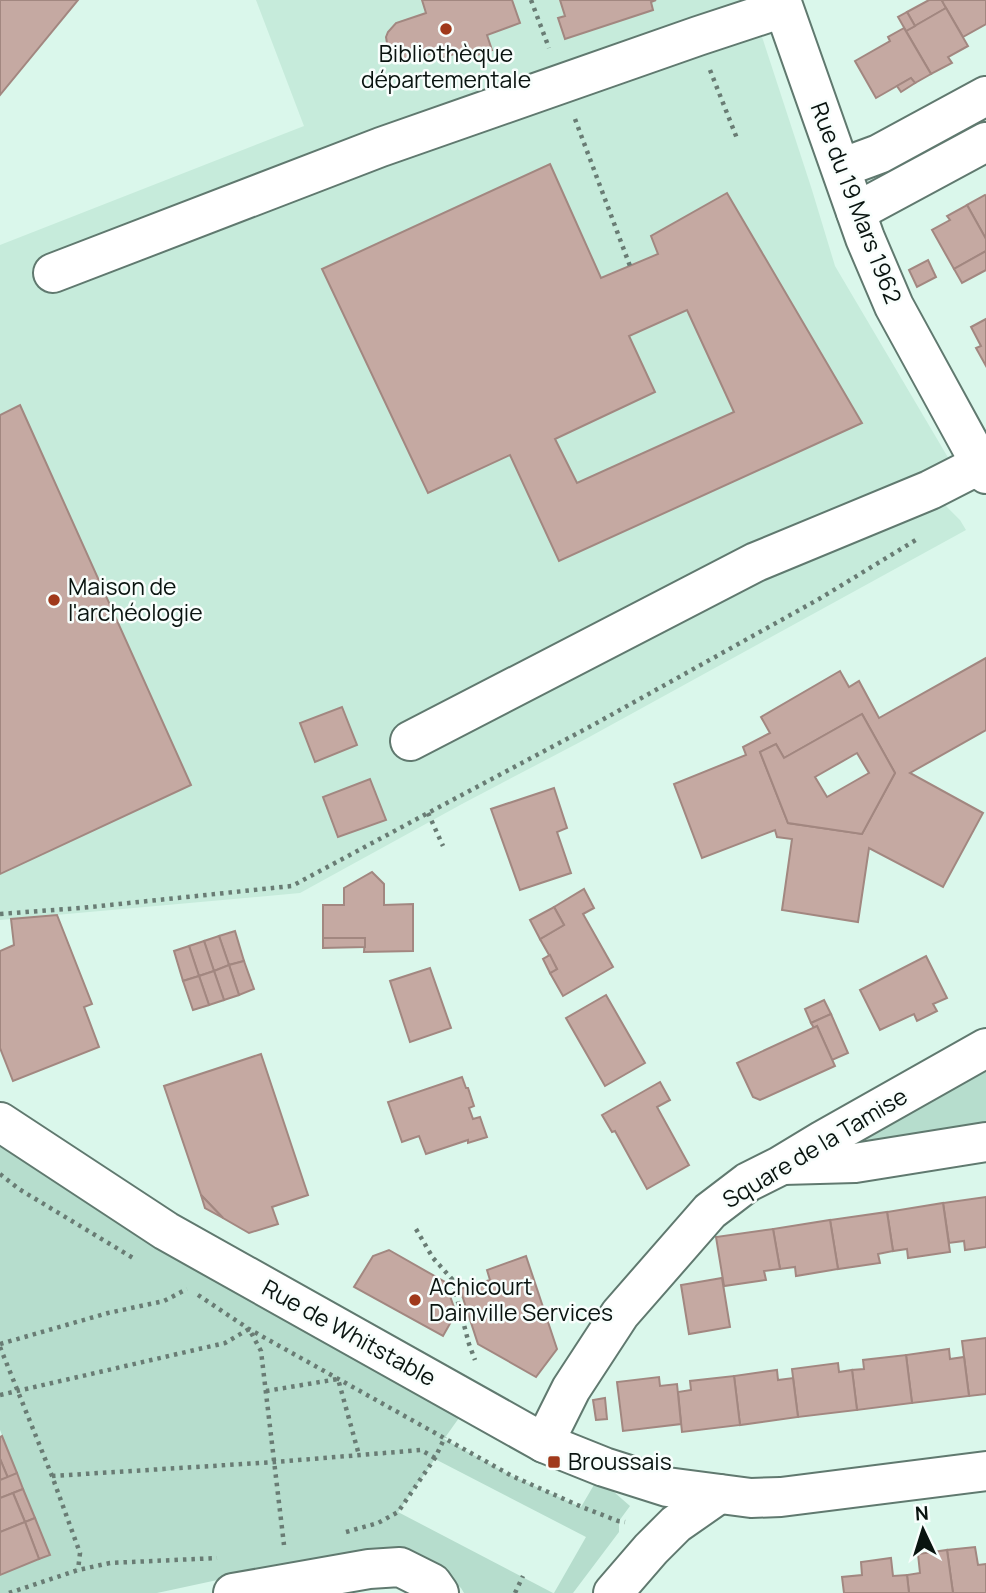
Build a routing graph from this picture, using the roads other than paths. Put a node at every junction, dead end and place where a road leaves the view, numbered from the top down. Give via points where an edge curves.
1 (782, 4) edge
2 (986, 96) edge
3 (986, 142) edge
4 (841, 168) junction
5 (856, 212) junction
6 (53, 273) dead end
7 (983, 469) edge
8 (410, 741) dead end
9 (986, 1048) edge
10 (0, 1122) edge
11 (986, 1142) edge
12 (780, 1166) junction
13 (544, 1443) junction
14 (986, 1471) edge
15 (719, 1494) junction
16 (233, 1593) edge
17 (439, 1593) edge
18 (613, 1593) edge

1 - 4 street, Rue du 19 Mars 1962
1 - 6 street via 381,147
2 - 4 street via 879,154
3 - 5 street
4 - 5 street, Rue du 19 Mars 1962
5 - 7 street, Rue du 19 Mars 1962 via 894,306
7 - 8 street via 756,562
9 - 12 street, Square de la Tamise
10 - 13 street, Rue de Whitstable via 166,1231 475,1383
11 - 12 street via 855,1163
12 - 13 street, Square de la Tamise via 748,1182 710,1211 620,1314 571,1389
13 - 15 street, Rue de Whitstable via 667,1487
14 - 15 street, Rue de Whitstable via 781,1497
15 - 18 street via 676,1524
16 - 17 street via 400,1567 432,1583

